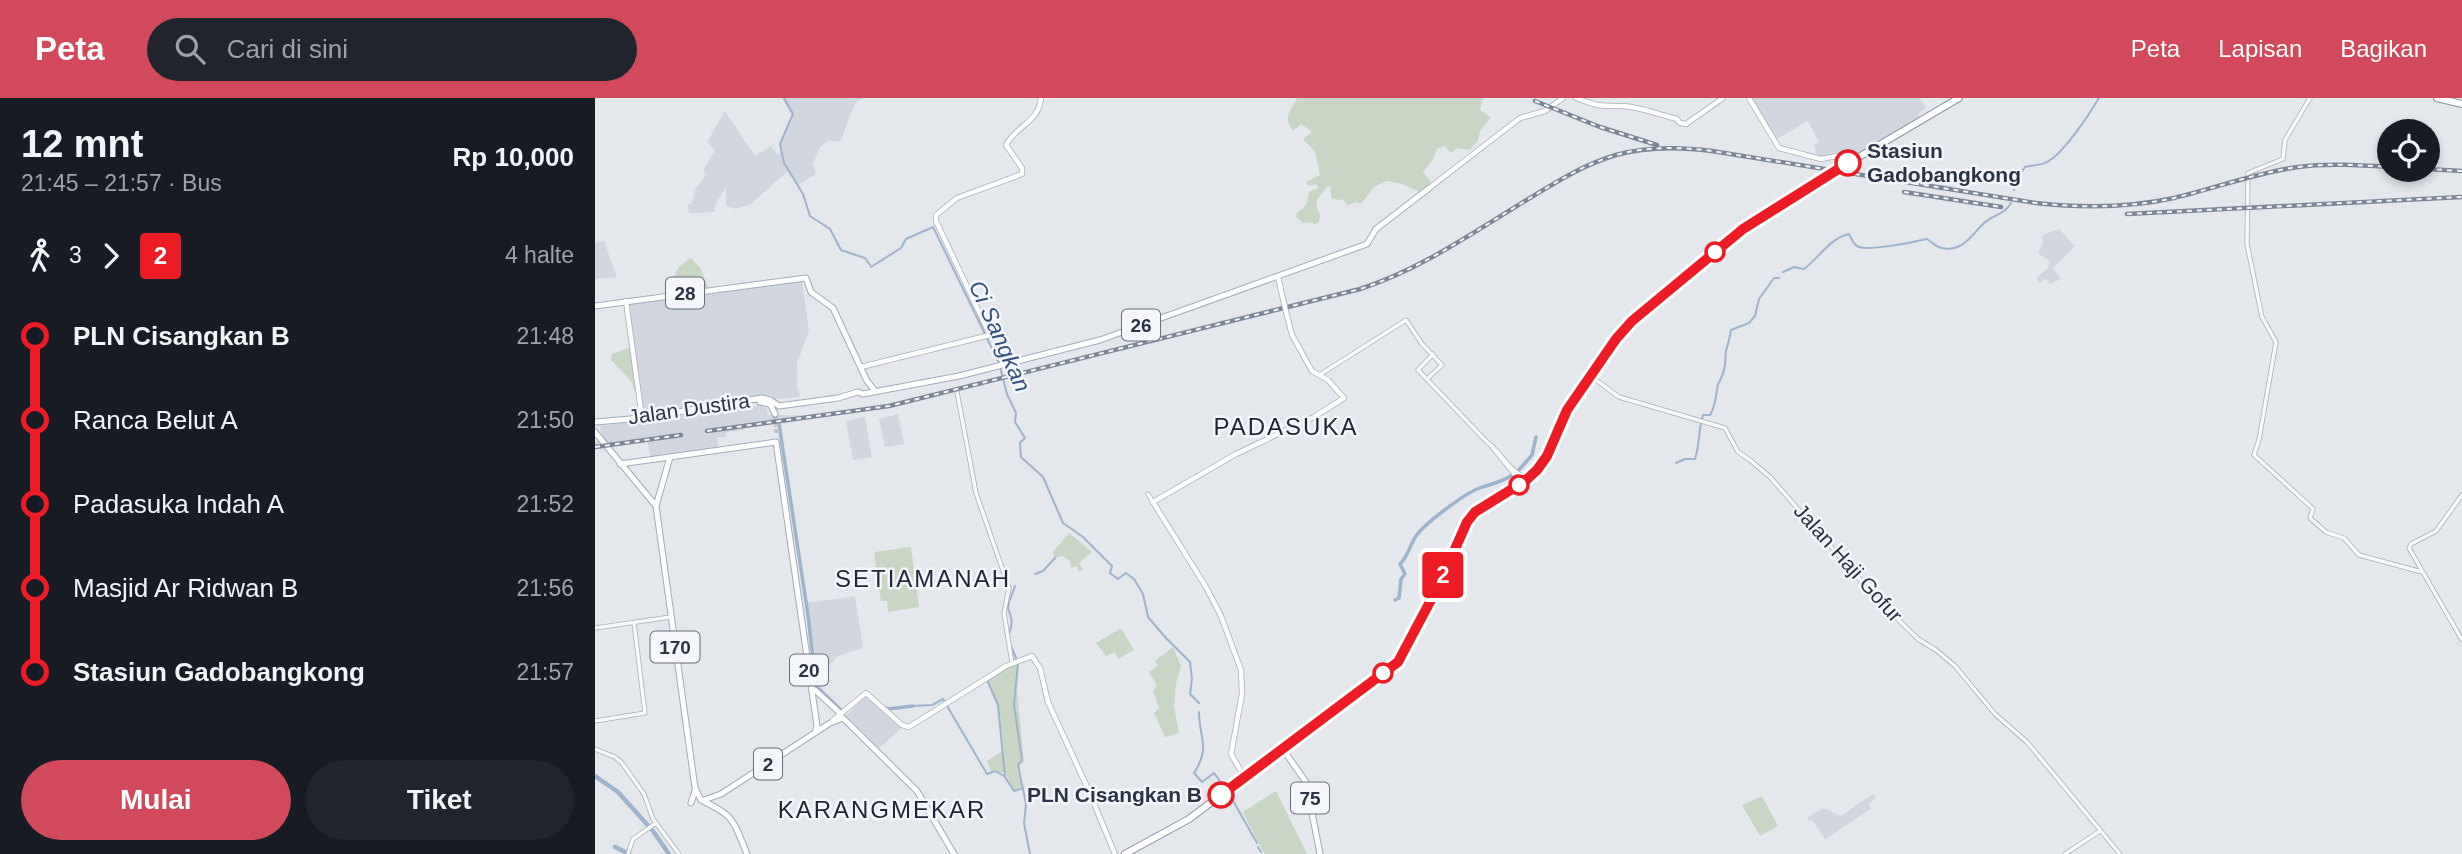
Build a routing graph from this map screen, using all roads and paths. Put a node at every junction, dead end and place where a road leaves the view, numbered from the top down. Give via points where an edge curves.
1 (1041, 98) edge
2 (1576, 98) edge
3 (1723, 98) edge
4 (1749, 98) edge
5 (1959, 98) edge
6 (2310, 98) edge
7 (2437, 98) edge
8 (2446, 98) edge
9 (1560, 99) edge
10 (2462, 103) edge
11 (1847, 164) junction
12 (1428, 189) joint
13 (1278, 277) junction
14 (626, 301) junction
15 (595, 306) edge
16 (1619, 336) junction
17 (1433, 354) junction
18 (861, 367) junction
19 (1321, 374) junction
20 (865, 377) junction
21 (1592, 377) junction
22 (1427, 379) junction
23 (875, 391) junction
24 (858, 392) junction
25 (957, 392) dead end
26 (1578, 396) junction
27 (722, 405) junction
28 (775, 414) dead end
29 (642, 418) junction
30 (596, 423) edge
31 (595, 432) edge
32 (777, 433) tunnel mouth
33 (1491, 445) junction
34 (670, 457) junction
35 (620, 464) junction
36 (1528, 478) junction
37 (1521, 483) junction
38 (1148, 494) dead end
39 (2462, 495) edge
40 (1153, 502) junction
41 (657, 503) junction
42 (796, 565) junction
43 (2421, 572) junction
44 (671, 617) junction
45 (803, 617) junction
46 (634, 623) junction
47 (595, 628) edge
48 (2462, 640) edge
49 (1012, 663) junction
50 (815, 690) junction
51 (841, 714) junction
52 (595, 721) edge
53 (827, 725) junction
54 (815, 733) junction
55 (595, 749) edge
56 (1283, 749) junction
57 (1244, 779) junction
58 (695, 788) junction
59 (722, 794) junction
60 (706, 800) junction
61 (691, 803) dead end
62 (718, 806) junction
63 (652, 825) junction
64 (2100, 831) junction
65 (745, 847) edge
66 (628, 852) edge
67 (679, 854) edge
68 (954, 854) edge
69 (1115, 854) edge
70 (1125, 854) edge
71 (1321, 854) edge
72 (2065, 854) edge
73 (2120, 854) edge

1 - 18 main road via 1033,119 1006,145 1022,174 957,198 936,215 987,336
2 - 3 main road via 1686,124
4 - 11 main road via 1779,148 1821,159 1842,155
5 - 11 highway
6 - 43 street via 2285,140 2283,159 2249,173 2247,244 2262,317 2276,342 2254,455 2313,509 2311,519 2326,532 2344,538 2359,555
7 - 10 highway
8 - 10 highway
9 - 12 main road via 1545,111 1520,118
11 - 16 highway, bridge via 1741,230
12 - 13 main road, 26 via 1376,229 1367,244
13 - 19 main road, bridge via 1292,335 1309,366
13 - 23 main road, 26 via 1100,340 960,376
14 - 15 main road, 28
14 - 18 main road, 28 via 808,279 815,296 834,308
14 - 29 main road
16 - 21 highway
16 - 26 highway
17 - 19 street via 1406,320
17 - 22 street via 1442,365
17 - 22 street via 1418,368
18 - 20 main road
19 - 40 main road via 1344,398
20 - 23 main road
20 - 24 main road
21 - 26 highway
21 - 64 street, Jalan Haji Gofur via 1619,397 1725,428 1737,450 1768,476 1878,600 1918,639 1955,666 2021,736
22 - 33 street
23 - 24 main road, 26
24 - 27 main road, Jalan Dustira / 26 via 776,406 765,398
25 - 49 street via 976,493 1009,588 1004,613
26 - 36 highway via 1545,460
27 - 28 main road via 764,402
27 - 29 main road, Jalan Dustira
29 - 30 main road, Jalan Dustira
31 - 35 main road
32 - 42 main road, 20
33 - 36 street via 1511,468
33 - 37 street
34 - 35 main road
34 - 41 main road
34 - 42 main road, 20 via 776,442
35 - 41 main road
36 - 37 highway
37 - 56 highway via 1467,522 1402,655
38 - 40 street
39 - 43 street via 2437,531 2411,544
40 - 57 main road via 1206,587 1241,668 1243,687 1231,754
41 - 44 main road, 170
42 - 45 main road, 20
43 - 48 street
44 - 46 street
44 - 58 main road, 170
45 - 50 main road, 20
45 - 54 main road, 20
46 - 47 street
46 - 52 street via 645,713
49 - 51 main road via 905,727 865,693
49 - 69 main road via 1032,656 1040,668 1048,702
50 - 51 main road
50 - 53 main road, 20 via 819,723
51 - 53 main road
53 - 54 main road, 2
53 - 68 main road via 845,719 911,784
54 - 59 main road, 2
55 - 63 street via 621,762 644,793
56 - 57 highway
56 - 71 main road, 75 via 1305,777
57 - 70 highway via 1189,819
58 - 60 main road, 170 via 699,798
58 - 61 main road, 170
59 - 60 main road, 2
59 - 62 main road
60 - 62 main road, 170
62 - 65 main road via 731,819
63 - 66 street via 633,839
63 - 67 street
64 - 72 street
64 - 73 street

